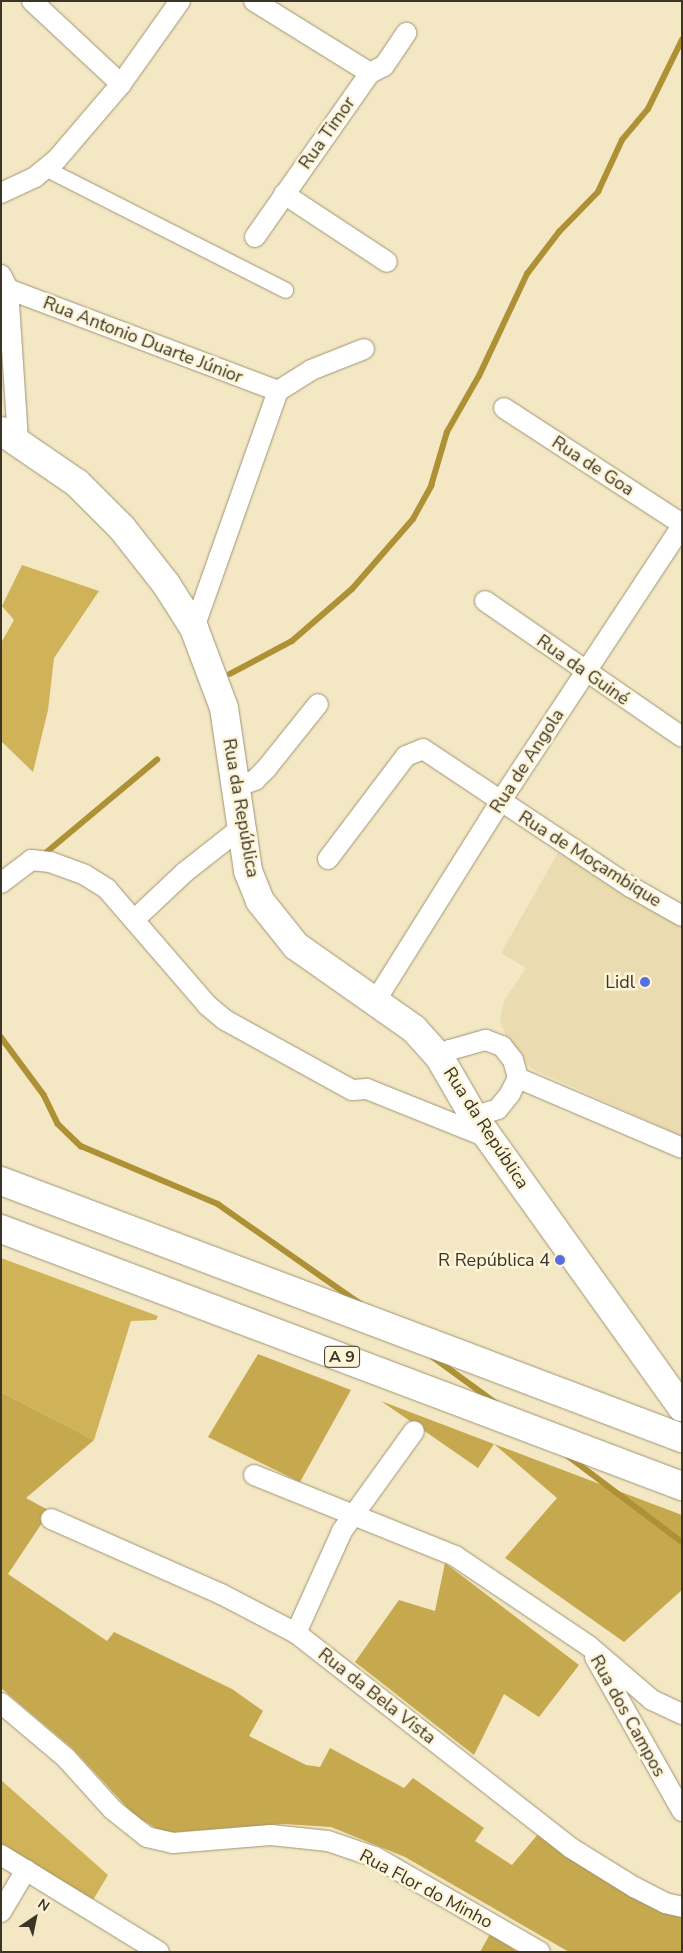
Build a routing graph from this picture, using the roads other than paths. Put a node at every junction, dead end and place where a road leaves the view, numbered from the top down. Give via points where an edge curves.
1 (32, 1) edge
2 (180, 1) edge
3 (254, 1) edge
4 (406, 33) dead end
5 (370, 73) junction
6 (121, 84) junction
7 (47, 169) junction
8 (1, 193) edge
9 (284, 194) junction
10 (255, 237) dead end
11 (387, 262) dead end
12 (4, 282) edge
13 (285, 290) dead end
14 (364, 349) dead end
15 (278, 390) junction
16 (504, 408) dead end
17 (10, 435) edge
18 (682, 525) edge
19 (486, 602) dead end
20 (194, 628) junction
21 (585, 673) junction
22 (318, 704) dead end
23 (682, 737) edge
24 (238, 786) junction
25 (500, 802) junction
26 (241, 828) junction
27 (328, 859) dead end
28 (1, 884) edge
29 (682, 916) edge
30 (134, 920) junction
31 (376, 1000) junction
32 (440, 1058) junction
33 (518, 1078) junction
34 (481, 1127) junction
35 (682, 1148) edge
36 (1, 1181) edge
37 (1, 1228) edge
38 (682, 1407) edge
39 (414, 1431) dead end
40 (682, 1438) edge
41 (254, 1475) dead end
42 (682, 1486) edge
43 (354, 1514) junction
44 (51, 1519) dead end
45 (296, 1633) junction
46 (589, 1646) junction
47 (1, 1703) edge
48 (682, 1714) edge
49 (682, 1811) edge
50 (1, 1855) edge
51 (26, 1870) junction
52 (682, 1907) edge
53 (1, 1912) edge
54 (159, 1952) edge
55 (540, 1952) edge

1 - 6 street
2 - 6 street
3 - 5 street
4 - 5 street, Rua Timor via 384,66
5 - 9 street, Rua Timor
6 - 7 street
7 - 8 street
7 - 13 street
9 - 10 street, Rua Timor
9 - 11 street
12 - 15 street, Rua Antonio Duarte Júnior
12 - 17 street
14 - 15 street via 311,370
15 - 20 street
16 - 18 street, Rua de Goa
17 - 20 main road, Rua da República via 77,483 122,528 166,584
18 - 21 street, Rua de Angola
19 - 21 street, Rua da Guiné
20 - 24 main road, Rua da República via 224,708
21 - 23 street, Rua da Guiné
21 - 25 street, Rua de Angola
22 - 24 street via 266,769 255,780
24 - 26 main road, Rua da República
25 - 27 street, Rua de Moçambique via 433,753 414,750 406,756
25 - 29 street, Rua de Moçambique
25 - 31 street, Rua de Angola
26 - 30 street via 185,872
26 - 31 main road, Rua da República via 248,870 260,901 296,946
28 - 30 street via 40,861 85,875 108,890
30 - 34 street via 207,1005 225,1020 352,1090 367,1089
31 - 32 main road, Rua da República via 414,1029
32 - 33 street via 450,1050 486,1040 502,1046 513,1060
32 - 34 main road, Rua da República
33 - 34 street via 498,1109
33 - 35 street
34 - 38 main road, Rua da República
36 - 40 main road, A 9
37 - 42 main road, A 9
39 - 43 street
41 - 43 street
43 - 45 street via 342,1531
43 - 46 street via 455,1556
44 - 45 street, Rua da Bela Vista via 221,1594
45 - 52 street, Rua da Bela Vista via 571,1848 634,1887
46 - 48 street via 652,1700
46 - 49 street, Rua dos Campos
47 - 55 street, Rua Flor do Minho via 66,1758 113,1810 147,1837 173,1843 272,1835 328,1841 375,1857
50 - 51 street
51 - 53 street
51 - 54 street

